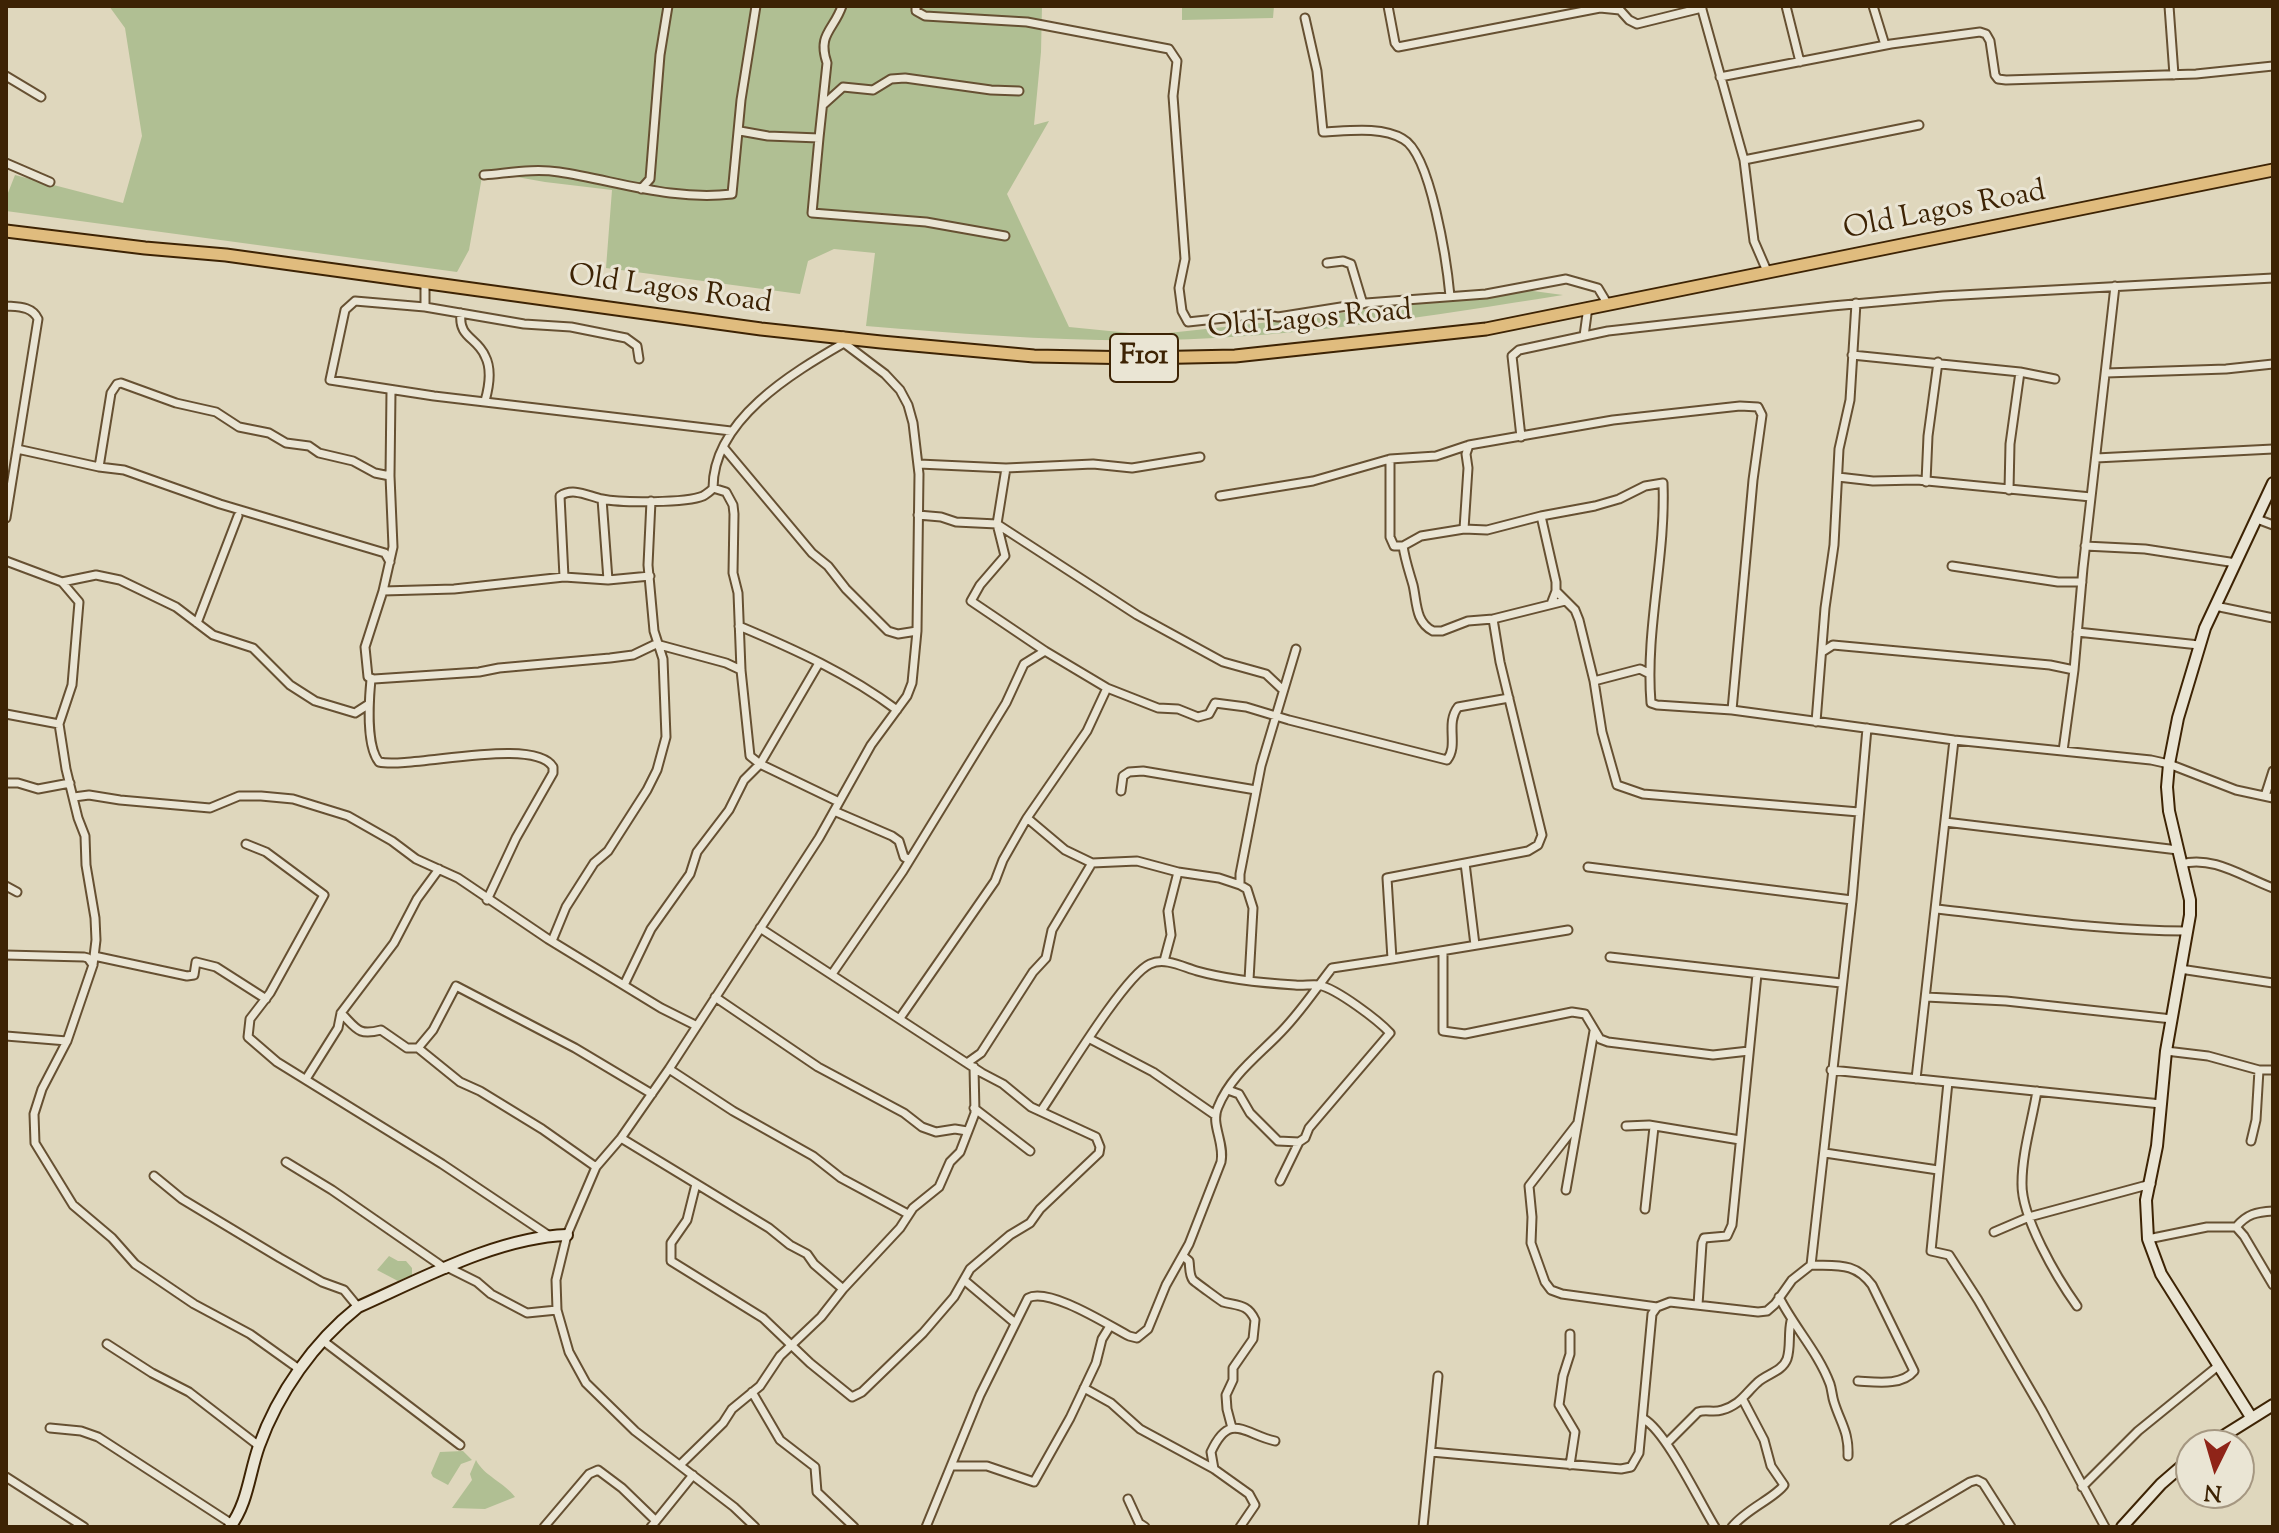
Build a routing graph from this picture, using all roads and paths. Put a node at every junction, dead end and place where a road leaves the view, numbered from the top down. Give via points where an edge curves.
1 (668, 6) edge
2 (756, 6) edge
3 (842, 6) edge
4 (916, 6) edge
5 (1388, 6) edge
6 (1786, 6) edge
7 (1873, 6) edge
8 (2169, 6) edge
9 (1701, 7) edge
10 (1622, 9) edge
11 (1305, 18) dead end
12 (1885, 45) junction
13 (1800, 62) junction
14 (2273, 66) edge
15 (2174, 75) junction
16 (6, 76) edge
17 (1720, 77) junction
18 (1019, 91) dead end
19 (41, 97) dead end
20 (823, 105) junction
21 (1919, 125) dead end
22 (740, 131) junction
23 (819, 138) junction
24 (1744, 160) junction
25 (6, 163) edge
26 (2273, 170) edge
27 (484, 175) dead end
28 (50, 182) dead end
29 (641, 189) junction
30 (6, 231) edge
31 (1005, 236) dead end
32 (1327, 263) dead end
33 (1767, 271) junction
34 (2273, 278) edge
35 (425, 281) junction
36 (2115, 286) junction
37 (1450, 296) junction
38 (1607, 303) junction
39 (1856, 303) junction
40 (1363, 304) junction
41 (6, 306) edge
42 (425, 307) junction
43 (1588, 307) junction
44 (461, 313) junction
45 (1584, 336) junction
46 (843, 340) junction
47 (1852, 355) junction
48 (639, 359) dead end
49 (1938, 362) junction
50 (2273, 364) edge
51 (2020, 372) junction
52 (2106, 373) junction
53 (2055, 379) dead end
54 (391, 391) junction
55 (485, 401) junction
56 (731, 431) junction
57 (1521, 437) junction
58 (1469, 445) junction
59 (724, 448) junction
60 (17, 449) junction
61 (2273, 449) edge
62 (1200, 457) dead end
63 (2096, 458) junction
64 (1390, 459) junction
65 (919, 464) junction
66 (99, 467) junction
67 (1006, 468) junction
68 (390, 476) junction
69 (1838, 477) junction
70 (1926, 482) junction
71 (2273, 483) edge
72 (713, 488) junction
73 (2009, 490) junction
74 (1220, 496) dead end
75 (2091, 497) junction
76 (602, 499) junction
77 (651, 501) junction
78 (918, 515) junction
79 (238, 516) dead end
80 (1541, 516) junction
81 (6, 518) edge
82 (2257, 519) junction
83 (997, 524) junction
84 (2273, 525) edge
85 (1464, 529) junction
86 (1403, 546) junction
87 (2085, 546) junction
88 (6, 561) edge
89 (390, 562) junction
90 (2236, 563) junction
91 (1952, 566) dead end
92 (650, 576) junction
93 (564, 577) junction
94 (608, 580) junction
95 (62, 582) junction
96 (2082, 582) junction
97 (383, 591) junction
98 (1556, 591) junction
99 (1565, 601) junction
100 (1551, 604) junction
101 (2215, 606) junction
102 (2273, 618) edge
103 (1493, 619) junction
104 (197, 623) junction
105 (739, 626) junction
106 (917, 631) junction
107 (2077, 632) junction
108 (1824, 635) junction
109 (656, 644) junction
110 (1833, 645) junction
111 (2199, 645) junction
112 (1296, 649) dead end
113 (1045, 651) junction
114 (1822, 652) junction
115 (819, 663) junction
116 (741, 670) junction
117 (2074, 670) junction
118 (1648, 673) junction
119 (371, 679) junction
120 (1594, 681) junction
121 (1107, 688) junction
122 (1283, 690) junction
123 (1509, 698) junction
124 (369, 704) junction
125 (897, 710) junction
126 (1732, 710) junction
127 (6, 714) edge
128 (1277, 716) junction
129 (1816, 722) junction
130 (59, 724) junction
131 (1867, 728) junction
132 (1954, 740) junction
133 (2063, 751) junction
134 (760, 764) junction
135 (2169, 764) junction
136 (2273, 771) edge
137 (6, 783) edge
138 (70, 783) junction
139 (1256, 790) junction
140 (1121, 791) dead end
141 (74, 797) junction
142 (2269, 797) edge
143 (839, 802) junction
144 (834, 811) junction
145 (1859, 812) junction
146 (1027, 818) junction
147 (1945, 822) junction
148 (246, 844) dead end
149 (2178, 850) junction
150 (908, 859) junction
151 (1092, 863) junction
152 (1465, 863) junction
153 (2181, 864) junction
154 (1588, 867) dead end
155 (439, 869) junction
156 (1178, 872) junction
157 (1240, 885) junction
158 (6, 886) edge
159 (2273, 888) edge
160 (17, 892) dead end
161 (487, 900) junction
162 (1852, 900) junction
163 (1936, 909) junction
164 (760, 928) junction
165 (1568, 930) dead end
166 (2187, 931) junction
167 (552, 941) junction
168 (1475, 945) junction
169 (1443, 951) junction
170 (6, 955) edge
171 (94, 956) junction
172 (1610, 957) dead end
173 (1392, 959) junction
174 (1164, 961) junction
175 (93, 965) junction
176 (2180, 969) junction
177 (832, 974) junction
178 (1757, 974) junction
179 (1249, 980) junction
180 (1841, 983) junction
181 (2273, 983) edge
182 (624, 985) junction
183 (1320, 985) junction
184 (715, 997) junction
185 (1926, 997) junction
186 (266, 999) junction
187 (341, 1013) junction
188 (900, 1018) junction
189 (2172, 1019) junction
190 (697, 1026) junction
191 (1594, 1031) junction
192 (6, 1036) edge
193 (1090, 1039) junction
194 (67, 1041) junction
195 (418, 1048) junction
196 (1749, 1051) junction
197 (2166, 1051) junction
198 (971, 1065) junction
199 (669, 1069) junction
200 (1831, 1070) junction
201 (2259, 1070) junction
202 (2273, 1070) edge
203 (306, 1079) junction
204 (1916, 1079) junction
205 (1948, 1082) junction
206 (1228, 1090) junction
207 (2037, 1091) junction
208 (652, 1094) junction
209 (2161, 1104) junction
210 (974, 1108) junction
211 (1041, 1111) junction
212 (1215, 1115) junction
213 (1577, 1124) junction
214 (1626, 1126) dead end
215 (1654, 1127) junction
216 (967, 1131) junction
217 (621, 1138) junction
218 (1740, 1140) junction
219 (2251, 1141) dead end
220 (1299, 1142) junction
221 (1030, 1151) dead end
222 (1825, 1153) junction
223 (286, 1162) dead end
224 (596, 1167) junction
225 (1938, 1170) junction
226 (154, 1176) dead end
227 (1280, 1181) dead end
228 (696, 1184) junction
229 (2151, 1184) junction
230 (1566, 1190) dead end
231 (1645, 1209) dead end
232 (2273, 1211) edge
233 (908, 1214) junction
234 (2029, 1217) junction
235 (2236, 1227) junction
236 (1994, 1232) dead end
237 (548, 1235) junction
238 (567, 1235) junction
239 (2148, 1239) junction
240 (1183, 1256) junction
241 (1811, 1265) junction
242 (448, 1268) junction
243 (964, 1280) junction
244 (2273, 1285) edge
245 (843, 1289) junction
246 (1779, 1297) junction
247 (1698, 1305) junction
248 (2077, 1306) dead end
249 (358, 1307) junction
250 (1657, 1307) junction
251 (557, 1310) junction
252 (1791, 1321) junction
253 (1015, 1323) junction
254 (1110, 1326) junction
255 (1570, 1334) dead end
256 (322, 1340) junction
257 (107, 1344) dead end
258 (793, 1348) junction
259 (2218, 1366) junction
260 (299, 1369) junction
261 (1438, 1376) dead end
262 (1858, 1381) dead end
263 (1084, 1388) junction
264 (752, 1392) junction
265 (1743, 1400) junction
266 (2273, 1405) edge
267 (2251, 1417) junction
268 (1644, 1419) junction
269 (50, 1428) dead end
270 (1232, 1428) junction
271 (2233, 1429) edge
272 (1275, 1441) dead end
273 (1667, 1443) junction
274 (460, 1445) dead end
275 (259, 1446) junction
276 (1431, 1452) junction
277 (1848, 1456) dead end
278 (680, 1465) junction
279 (1570, 1465) junction
280 (951, 1466) junction
281 (1214, 1469) junction
282 (2175, 1472) edge
283 (693, 1475) junction
284 (6, 1477) edge
285 (2082, 1487) junction
286 (1128, 1499) dead end
287 (1911, 1518) junction
288 (653, 1524) edge
289 (231, 1526) edge
290 (1423, 1526) edge
291 (84, 1527) edge
292 (544, 1527) edge
293 (755, 1527) edge
294 (854, 1527) edge
295 (926, 1527) edge
296 (1145, 1527) edge
297 (1240, 1527) edge
298 (1715, 1527) edge
299 (1732, 1527) edge
300 (1894, 1527) edge
301 (1916, 1527) edge
302 (2011, 1527) edge
303 (2105, 1527) edge
304 (2122, 1527) edge

1 - 29 street via 650,179
2 - 22 street
3 - 20 street via 825,33
4 - 40 street via 925,16 1027,22 1169,49 1177,61 1173,96 1185,259 1179,288 1188,322 1278,317
5 - 10 street via 1398,47 1576,11
6 - 13 street
7 - 12 street
8 - 15 street
9 - 10 street via 1644,24 1633,24
9 - 17 street
11 - 37 street via 1323,132 1381,133 1410,144 1427,180
12 - 13 street
12 - 15 street via 1986,34 1998,79
13 - 17 street
14 - 15 street
16 - 19 street
17 - 24 street
18 - 20 street via 905,78 873,90 843,87
20 - 23 street
21 - 24 street
22 - 23 street
22 - 29 street via 732,194
23 - 31 street via 812,213 926,222
24 - 33 street via 1754,241
25 - 28 street
26 - 33 main road, Old Lagos Road / F101
27 - 29 street via 558,172
30 - 35 main road, Old Lagos Road / F101
32 - 40 street via 1351,264
33 - 38 main road, Old Lagos Road / F101
34 - 36 street
35 - 42 street
35 - 46 main road, Old Lagos Road / F101
36 - 39 street
36 - 52 street
37 - 38 street via 1566,279 1598,288
37 - 40 street
38 - 43 main road, Old Lagos Road / F101
39 - 45 street
39 - 47 street
41 - 60 street via 28,309 38,319
42 - 44 street
42 - 54 street via 355,301 345,310 330,380
43 - 45 street
43 - 46 main road, Old Lagos Road / F101 via 1486,329 1235,356 1034,356
44 - 48 street via 626,338 637,346
44 - 55 street via 462,329 487,360
45 - 57 street via 1514,352
46 - 56 street via 775,387
46 - 65 street via 900,390 913,423
47 - 49 street
47 - 69 street
49 - 51 street
49 - 70 street
50 - 52 street
51 - 53 street
51 - 73 street
52 - 63 street
54 - 55 street
54 - 68 street
55 - 56 street
56 - 59 street
57 - 58 street
57 - 126 street via 1613,420 1758,407 1762,415
58 - 64 street via 1436,456
58 - 85 street
59 - 72 street
59 - 106 street via 875,620 898,634
60 - 66 street
60 - 81 street
61 - 63 street
62 - 67 street via 1132,468
63 - 75 street
64 - 74 street via 1313,481
64 - 86 street via 1390,537 1394,546
65 - 67 street
65 - 78 street
66 - 68 street via 111,393 121,383
66 - 89 street via 124,470 385,553
67 - 83 street
68 - 89 street
69 - 70 street
69 - 108 street
70 - 73 street
71 - 82 street
72 - 77 street via 694,498
72 - 105 street via 726,492 733,505
73 - 75 street
75 - 87 street
76 - 77 street
76 - 93 street via 585,493 560,496
76 - 94 street
77 - 92 street
78 - 83 street
78 - 106 street
79 - 104 street
80 - 85 street via 1487,530
80 - 98 street
80 - 118 street via 1595,506 1663,483 1665,521
82 - 84 street
82 - 90 street
83 - 113 street via 1005,556 971,601
83 - 122 street via 1137,615 1229,665 1266,674
85 - 86 street via 1421,536
86 - 103 street via 1426,628 1442,631
87 - 90 street
87 - 96 street
88 - 95 street
89 - 97 street
90 - 101 street
91 - 96 street
92 - 94 street
92 - 109 street
93 - 94 street
93 - 97 street
95 - 104 street via 110,577 176,607
95 - 130 street via 80,607 72,685
96 - 107 street
97 - 119 street via 365,647 366,675
98 - 99 street
98 - 100 street
99 - 100 street
99 - 120 street via 1579,620
100 - 103 street
101 - 102 street
101 - 111 street
103 - 123 street
104 - 124 street via 213,635 253,648 290,685 315,701 355,713
105 - 115 street
105 - 116 street
106 - 125 street via 912,683
107 - 111 street
107 - 117 street
108 - 110 street
108 - 114 street
109 - 116 street
109 - 119 street via 610,658
109 - 167 street via 663,659 666,737 657,770 608,851 566,907
110 - 114 street
110 - 117 street
111 - 135 street
112 - 122 street
113 - 121 street
113 - 150 street via 1024,664 1006,703
114 - 129 street
115 - 125 street via 867,687
115 - 134 street
116 - 134 street via 750,756
117 - 133 street
118 - 120 street via 1640,669
118 - 126 street via 1651,703
119 - 124 street
120 - 145 street via 1617,785 1643,794
121 - 128 street via 1198,717 1209,714 1215,703
121 - 146 street via 1087,731
122 - 128 street
123 - 128 street via 1458,707 1450,724 1452,749 1447,760
123 - 152 street via 1542,835 1528,851
124 - 161 street via 379,762 492,754 550,761 553,773
125 - 143 street
126 - 129 street
127 - 130 street
128 - 139 street
129 - 131 street
130 - 138 street
131 - 132 street
131 - 145 street
132 - 133 street
132 - 147 street
133 - 135 street
134 - 143 street
134 - 182 street via 697,852 690,874 651,929
135 - 142 street
135 - 149 street via 2169,811
136 - 142 street
137 - 138 street via 38,789
138 - 141 street
139 - 140 street via 1143,771 1123,776
139 - 157 street
141 - 155 street via 210,808 239,796 293,799 348,816 407,855
141 - 171 street via 86,844 96,927
143 - 144 street
144 - 150 street via 892,836
144 - 164 street
145 - 162 street
146 - 151 street via 1065,850
146 - 188 street via 995,881
147 - 149 street
147 - 163 street
148 - 186 street via 266,852 324,895
149 - 153 street
150 - 177 street
151 - 156 street via 1137,861
151 - 198 street via 1052,930 1046,958
152 - 168 street
152 - 173 street via 1387,878
153 - 159 street via 2197,860
153 - 166 street via 2190,900
154 - 162 street
155 - 161 street
155 - 187 street via 394,943
156 - 157 street
156 - 174 street
157 - 179 street via 1247,889 1253,908
158 - 160 street
161 - 167 street
162 - 180 street
163 - 166 street via 2071,926
163 - 185 street
164 - 177 street
164 - 184 street
165 - 168 street
166 - 176 street
167 - 182 street
168 - 169 street
169 - 173 street
169 - 191 street via 1443,1031 1465,1034 1572,1012 1585,1014
170 - 175 street via 84,957
171 - 175 street
171 - 186 street via 187,976 194,975 196,962 216,967
172 - 178 street
173 - 183 street via 1332,968
174 - 179 street
174 - 193 street via 1136,974
175 - 194 street
176 - 181 street
176 - 189 street
177 - 188 street
178 - 180 street
178 - 196 street
179 - 183 street
180 - 200 street
182 - 190 street
183 - 206 street
183 - 220 street via 1390,1033
184 - 190 street
184 - 216 street via 818,1067 922,1127
185 - 189 street
185 - 204 street
186 - 203 street via 250,1019 248,1037
187 - 195 street via 360,1032 381,1030 407,1048
187 - 203 street via 338,1028
188 - 198 street
189 - 197 street
190 - 199 street
191 - 196 street via 1608,1042 1713,1055
191 - 213 street
192 - 194 street
193 - 211 street
193 - 212 street via 1153,1072
194 - 260 street via 39,1098 34,1137 73,1205 141,1270
195 - 208 street via 456,986
195 - 224 street via 452,1077
196 - 218 street
197 - 201 street
197 - 209 street
198 - 210 street
198 - 211 street
199 - 208 street
199 - 233 street
200 - 204 street
200 - 222 street
201 - 202 street
201 - 219 street
203 - 237 street
204 - 205 street
205 - 207 street
205 - 225 street
206 - 212 street
206 - 220 street via 1239,1094 1278,1141
207 - 209 street
207 - 234 street via 2022,1174
208 - 217 street
209 - 229 street
210 - 216 street
210 - 221 street
211 - 243 street via 1096,1137 1099,1153 1030,1223 980,1259
212 - 240 street via 1223,1143 1221,1162
213 - 230 street
213 - 250 street via 1529,1186 1531,1243 1545,1282 1562,1294
214 - 215 street
215 - 218 street
215 - 231 street
216 - 233 street via 939,1187
217 - 224 street
217 - 228 street
218 - 247 street via 1730,1233 1704,1238
220 - 227 street
222 - 225 street
222 - 241 street
223 - 242 street
224 - 238 street
225 - 285 street via 1931,1251 1949,1255 1978,1300
226 - 249 street via 182,1199 280,1258 344,1290
228 - 245 street via 807,1254
228 - 258 street via 687,1220 671,1243 671,1261 763,1318
229 - 234 street
229 - 239 street via 2146,1200
232 - 235 street via 2255,1212
233 - 245 street
234 - 236 street
234 - 248 street
235 - 239 street
235 - 244 street
237 - 238 street
237 - 242 street
238 - 251 street via 556,1280
239 - 259 street via 2161,1274
240 - 254 street via 1143,1335 1129,1336
240 - 270 street via 1196,1283 1219,1300 1245,1307 1255,1320 1253,1339 1233,1368 1226,1395
241 - 246 street
241 - 262 street via 1853,1267 1863,1273 1914,1371 1892,1381
242 - 249 street
242 - 251 street via 527,1313
243 - 253 street
243 - 258 street via 923,1333 856,1396 832,1383
245 - 258 street
246 - 247 street via 1767,1311 1758,1312
246 - 252 street
247 - 250 street via 1670,1302
249 - 256 street
250 - 268 street via 1652,1314
251 - 278 street via 569,1352 586,1383
252 - 265 street via 1786,1362 1756,1383
252 - 277 street via 1808,1341 1831,1387 1848,1432
253 - 254 street via 1028,1298 1038,1294
253 - 280 street
254 - 263 street
255 - 279 street via 1559,1405 1575,1432
256 - 260 street
256 - 274 street
257 - 275 street via 189,1392
258 - 264 street
259 - 267 street
259 - 285 street via 2170,1403
260 - 275 street
261 - 276 street
263 - 280 street via 1034,1482 987,1466
263 - 281 street via 1140,1429
264 - 278 street
264 - 294 street via 780,1440 812,1462 817,1492
265 - 273 street via 1719,1412 1701,1410
265 - 299 street via 1784,1485
266 - 267 street
267 - 271 street
268 - 273 street
268 - 279 street via 1639,1453 1631,1467
269 - 289 street via 98,1437
270 - 272 street
270 - 281 street via 1221,1434 1211,1452
273 - 298 street
275 - 289 street via 246,1496
276 - 279 street
276 - 290 street
278 - 283 street
280 - 295 street
281 - 297 street via 1255,1502
282 - 304 street
283 - 288 street
283 - 293 street
284 - 291 street
285 - 303 street
286 - 296 street
287 - 300 street
287 - 301 street
287 - 302 street via 1977,1480
288 - 292 street via 598,1470

